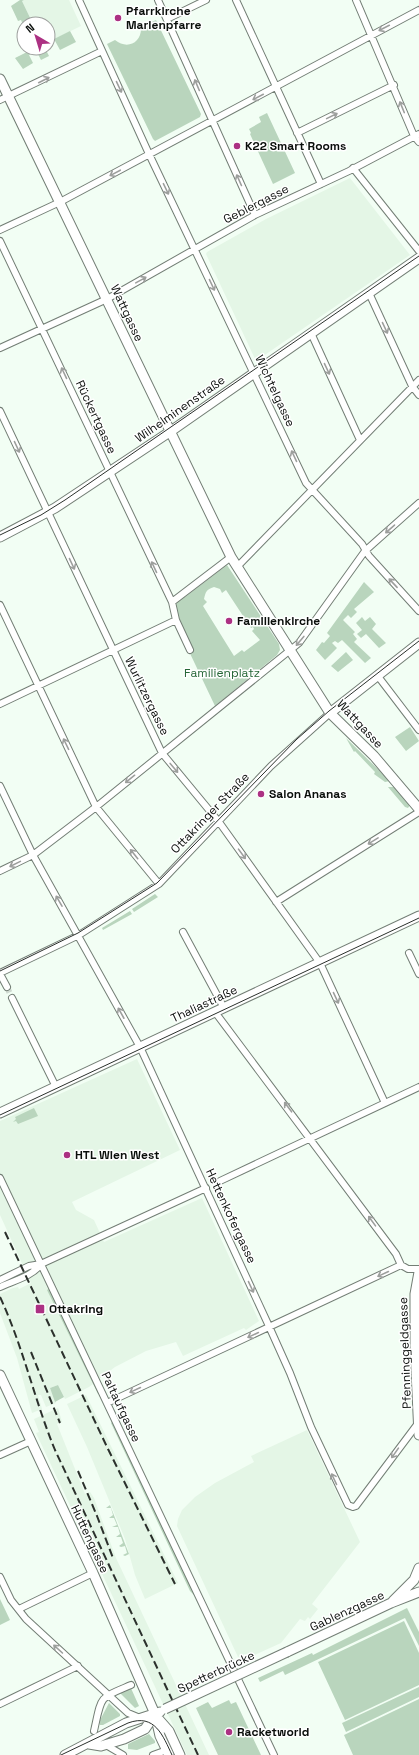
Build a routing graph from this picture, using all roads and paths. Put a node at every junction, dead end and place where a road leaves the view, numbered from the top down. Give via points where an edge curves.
1 (79, 0) edge
2 (158, 0) edge
3 (206, 0) edge
4 (236, 0) edge
5 (356, 0) edge
6 (419, 10) edge
7 (167, 19) junction
8 (371, 35) junction
9 (102, 52) junction
10 (0, 79) edge
11 (394, 86) junction
12 (276, 87) junction
13 (4, 99) edge
14 (213, 120) junction
15 (297, 133) junction
16 (417, 135) edge
17 (419, 142) edge
18 (149, 154) junction
19 (353, 168) junction
20 (321, 184) junction
21 (60, 202) junction
22 (255, 215) junction
23 (0, 230) edge
24 (0, 242) edge
25 (196, 250) junction
26 (419, 251) edge
27 (419, 258) edge
28 (369, 293) junction
29 (107, 299) junction
30 (43, 329) junction
31 (310, 333) junction
32 (0, 348) edge
33 (254, 373) junction
34 (419, 380) edge
35 (412, 386) junction
36 (419, 395) edge
37 (0, 412) edge
38 (171, 431) junction
39 (360, 440) junction
40 (110, 472) junction
41 (313, 490) junction
42 (419, 503) edge
43 (48, 513) junction
44 (0, 536) edge
45 (364, 551) junction
46 (231, 557) junction
47 (237, 567) junction
48 (172, 602) junction
49 (0, 605) edge
50 (419, 611) edge
51 (176, 620) junction
52 (419, 643) edge
53 (190, 650) dead end
54 (291, 650) junction
55 (113, 651) junction
56 (378, 675) junction
57 (38, 686) junction
58 (0, 704) edge
59 (330, 713) junction
60 (419, 730) edge
61 (162, 753) junction
62 (0, 786) edge
63 (96, 807) junction
64 (419, 810) edge
65 (219, 822) junction
66 (33, 855) junction
67 (0, 871) edge
68 (159, 884) junction
69 (276, 902) junction
70 (419, 916) edge
71 (183, 932) dead end
72 (78, 934) junction
73 (409, 953) dead end
74 (320, 963) junction
75 (0, 974) edge
76 (419, 974) edge
77 (7, 987) tunnel mouth
78 (12, 998) tunnel mouth
79 (224, 1008) junction
80 (215, 1012) junction
81 (140, 1047) junction
82 (56, 1086) junction
83 (419, 1087) edge
84 (385, 1103) junction
85 (0, 1113) edge
86 (311, 1138) junction
87 (0, 1178) edge
88 (220, 1181) dead end
89 (206, 1188) junction
90 (41, 1264) junction
91 (401, 1265) junction
92 (419, 1270) edge
93 (0, 1280) edge
94 (0, 1287) edge
95 (270, 1328) junction
96 (0, 1375) edge
97 (106, 1403) junction
98 (419, 1422) edge
99 (419, 1435) edge
100 (31, 1441) junction
101 (0, 1455) edge
102 (419, 1568) edge
103 (93, 1573) junction
104 (0, 1577) edge
105 (419, 1592) edge
106 (391, 1603) junction
107 (19, 1609) junction
108 (287, 1652) joint
109 (78, 1666) junction
110 (131, 1685) dead end
111 (108, 1694) junction
112 (0, 1704) edge
113 (154, 1714) junction
114 (141, 1718) junction
115 (94, 1731) dead end
116 (90, 1744) junction
117 (106, 1745) junction
118 (168, 1752) edge
119 (65, 1755) edge
120 (123, 1755) edge
121 (153, 1755) edge
122 (180, 1755) edge
123 (274, 1755) edge

1 - 9 street
2 - 7 street
3 - 7 street
4 - 12 street
5 - 8 street
6 -> 8 street
14 -> 7 street
8 - 11 street
8 - 12 street
13 -> 9 street
9 -> 18 street, Wichtelgasse
10 - 13 main road, Wattgasse
15 -> 11 street
16 -> 11 street
12 -> 14 street
12 - 15 street
13 - 21 main road, Wattgasse
14 - 18 street
22 -> 14 street
15 - 20 street
16 - 17 street
16 - 19 street, Geblergasse
18 -> 21 street
18 -> 25 street, Wichtelgasse
19 - 20 street, Geblergasse
19 - 26 street
20 - 22 street, Geblergasse
21 - 23 street
21 - 29 main road, Wattgasse
22 - 25 street, Geblergasse
24 - 30 street, Rückertgasse
29 -> 25 street, Geblergasse
25 -> 33 street, Wichtelgasse
27 - 28 main road, Wilhelminenstraße
28 - 31 main road, Wilhelminenstraße
28 -> 35 street
29 - 30 street, Geblergasse
29 - 38 main road, Wattgasse
30 - 32 street, Geblergasse
40 -> 30 street, Rückertgasse
31 - 33 main road, Wilhelminenstraße
31 -> 39 street
33 - 38 main road, Wilhelminenstraße
41 -> 33 street, Wichtelgasse via 306,483
34 - 35 street
35 - 36 street
35 - 39 street
37 -> 43 street, Wurlitzergasse
38 - 40 main road, Wilhelminenstraße
38 - 46 main road, Wattgasse
39 - 41 street
40 - 43 main road, Wilhelminenstraße
48 -> 40 street, Rückertgasse
41 - 45 street, Wichtelgasse via 362,544
41 - 47 street
42 -> 45 street
43 - 44 main road, Wilhelminenstraße
43 -> 55 street, Wurlitzergasse
50 -> 45 street, Wichtelgasse
45 -> 54 street via 299,643
46 - 47 main road
46 - 48 street
47 - 54 main road
48 - 51 street
49 - 57 street
51 - 53 street
51 - 55 street
52 - 56 main road, Ottakringer Straße
54 - 59 main road, Wattgasse
54 - 61 street
55 - 57 street
55 - 61 street, Wurlitzergasse
56 - 59 main road, Ottakringer Straße
56 - 60 street
57 - 58 street
63 -> 57 street
59 - 64 main road, Wattgasse via 379,762
59 - 65 street, Ottakringer Straße via 271,766
61 -> 63 street
61 -> 65 street, Wurlitzergasse
62 - 66 street, Hettenkofergasse
63 - 66 street
68 -> 63 street
64 -> 69 street
65 - 68 street, Ottakringer Straße
65 -> 69 street, Wurlitzergasse
66 -> 67 street
72 -> 66 street, Hettenkofergasse
68 - 72 street, Ottakringer Straße
69 - 74 street, Wurlitzergasse
70 - 74 main road, Thaliastraße
71 - 79 street
72 - 75 street, Ottakringer Straße
81 -> 72 street, Hettenkofergasse
73 - 76 street
74 - 79 main road, Thaliastraße
74 -> 84 street, Wurlitzergasse
75 - 77 street
78 - 82 street
79 - 80 main road, Thaliastraße
80 - 81 main road, Thaliastraße
86 -> 80 street
81 - 82 main road, Thaliastraße
81 - 89 street, Hettenkofergasse
82 - 85 main road, Thaliastraße
83 - 84 street
84 - 86 street
86 - 88 street
91 -> 86 street via 396,1254
87 - 90 street, Paltaufgasse
89 - 90 street
89 -> 95 street, Hettenkofergasse
90 - 93 street via 29,1266
90 - 94 street via 37,1269
90 - 97 street, Paltaufgasse
91 - 92 street
91 -> 95 street
92 - 98 main road, Pfenninggeldgasse via 415,1294
95 -> 97 street
98 -> 95 street, Hettenkofergasse via 356,1506 348,1505
96 - 100 main road, Huttengasse
97 - 123 street, Paltaufgasse
98 - 99 main road, Pfenninggeldgasse
100 - 101 street
100 - 103 main road, Huttengasse
102 - 106 main road via 414,1580
103 - 107 street
103 - 113 main road, Huttengasse
104 - 107 street via 11,1600
105 - 106 main road, Gablenzgasse
106 - 108 main road, Gablenzgasse
109 -> 107 street via 26,1619
108 - 113 main road, Spetterbrücke, bridge
109 - 111 street
109 - 112 street
110 - 111 street
111 - 114 street via 128,1713
111 - 115 street via 101,1701
113 - 114 main road, Spetterbrücke
113 - 117 main road via 144,1729
113 - 118 main road, Huttengasse
113 - 122 main road, Huttengasse via 169,1730
114 - 116 main road, Spetterbrücke via 111,1730
116 - 117 main road
116 - 119 main road, Spetterbrücke
117 - 120 street
118 - 121 street

